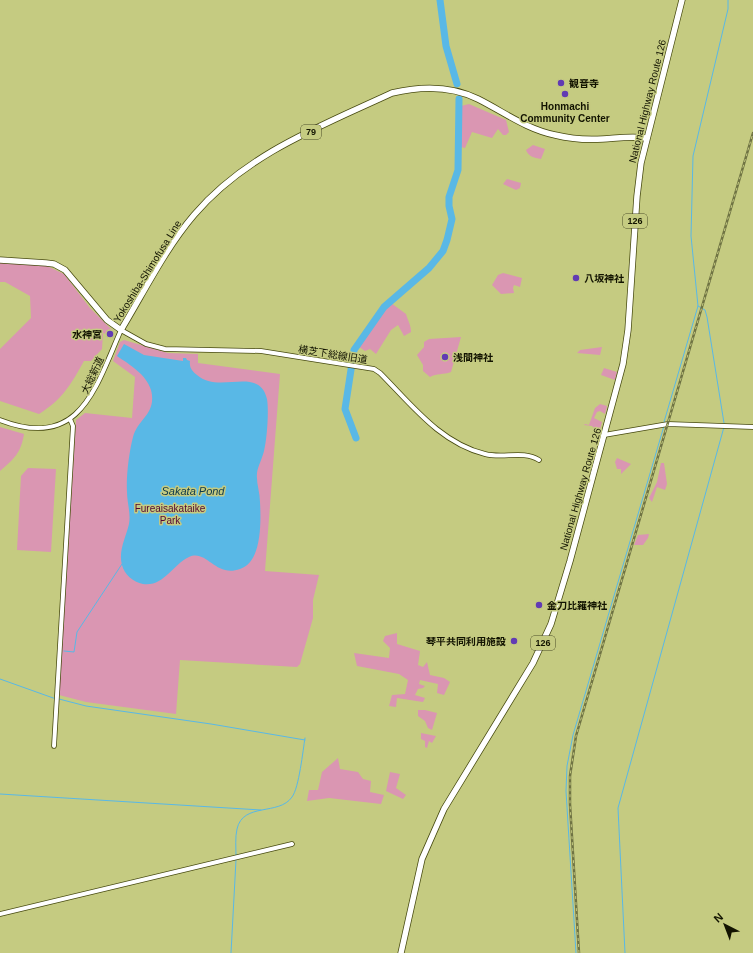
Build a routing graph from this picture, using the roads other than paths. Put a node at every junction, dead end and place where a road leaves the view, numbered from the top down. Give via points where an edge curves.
1 (682, 0) edge
2 (646, 138) junction
3 (0, 260) edge
4 (121, 330) junction
5 (70, 419) junction
6 (0, 420) edge
7 (753, 427) edge
8 (604, 435) junction
9 (539, 460) dead end
10 (54, 746) dead end
11 (292, 844) dead end
12 (0, 914) edge
13 (401, 953) edge

1 - 2 main road, National Highway Route 126 / 126
2 - 4 main road, Yokoshiba-Shimofusa Line / 79 via 626,136 587,140 542,132 478,99 454,90 424,87 392,93 280,147 226,183 203,205 180,234
2 - 8 main road, National Highway Route 126 / 126 via 637,196 626,347
3 - 4 main road, Yokoshiba-Shimofusa Line via 54,264 65,270 107,320
4 - 5 street, 大総新道 via 91,398
4 - 9 street, 横芝下総線旧道 via 146,344 165,349 261,351 374,369 436,430 447,437 488,455 528,455
5 - 6 street, 大総新道 via 48,428 35,429
5 - 10 street via 73,433
7 - 8 street via 661,424
8 - 13 main road, National Highway Route 126 / 126 via 551,624 522,681 444,809 422,859
11 - 12 street

